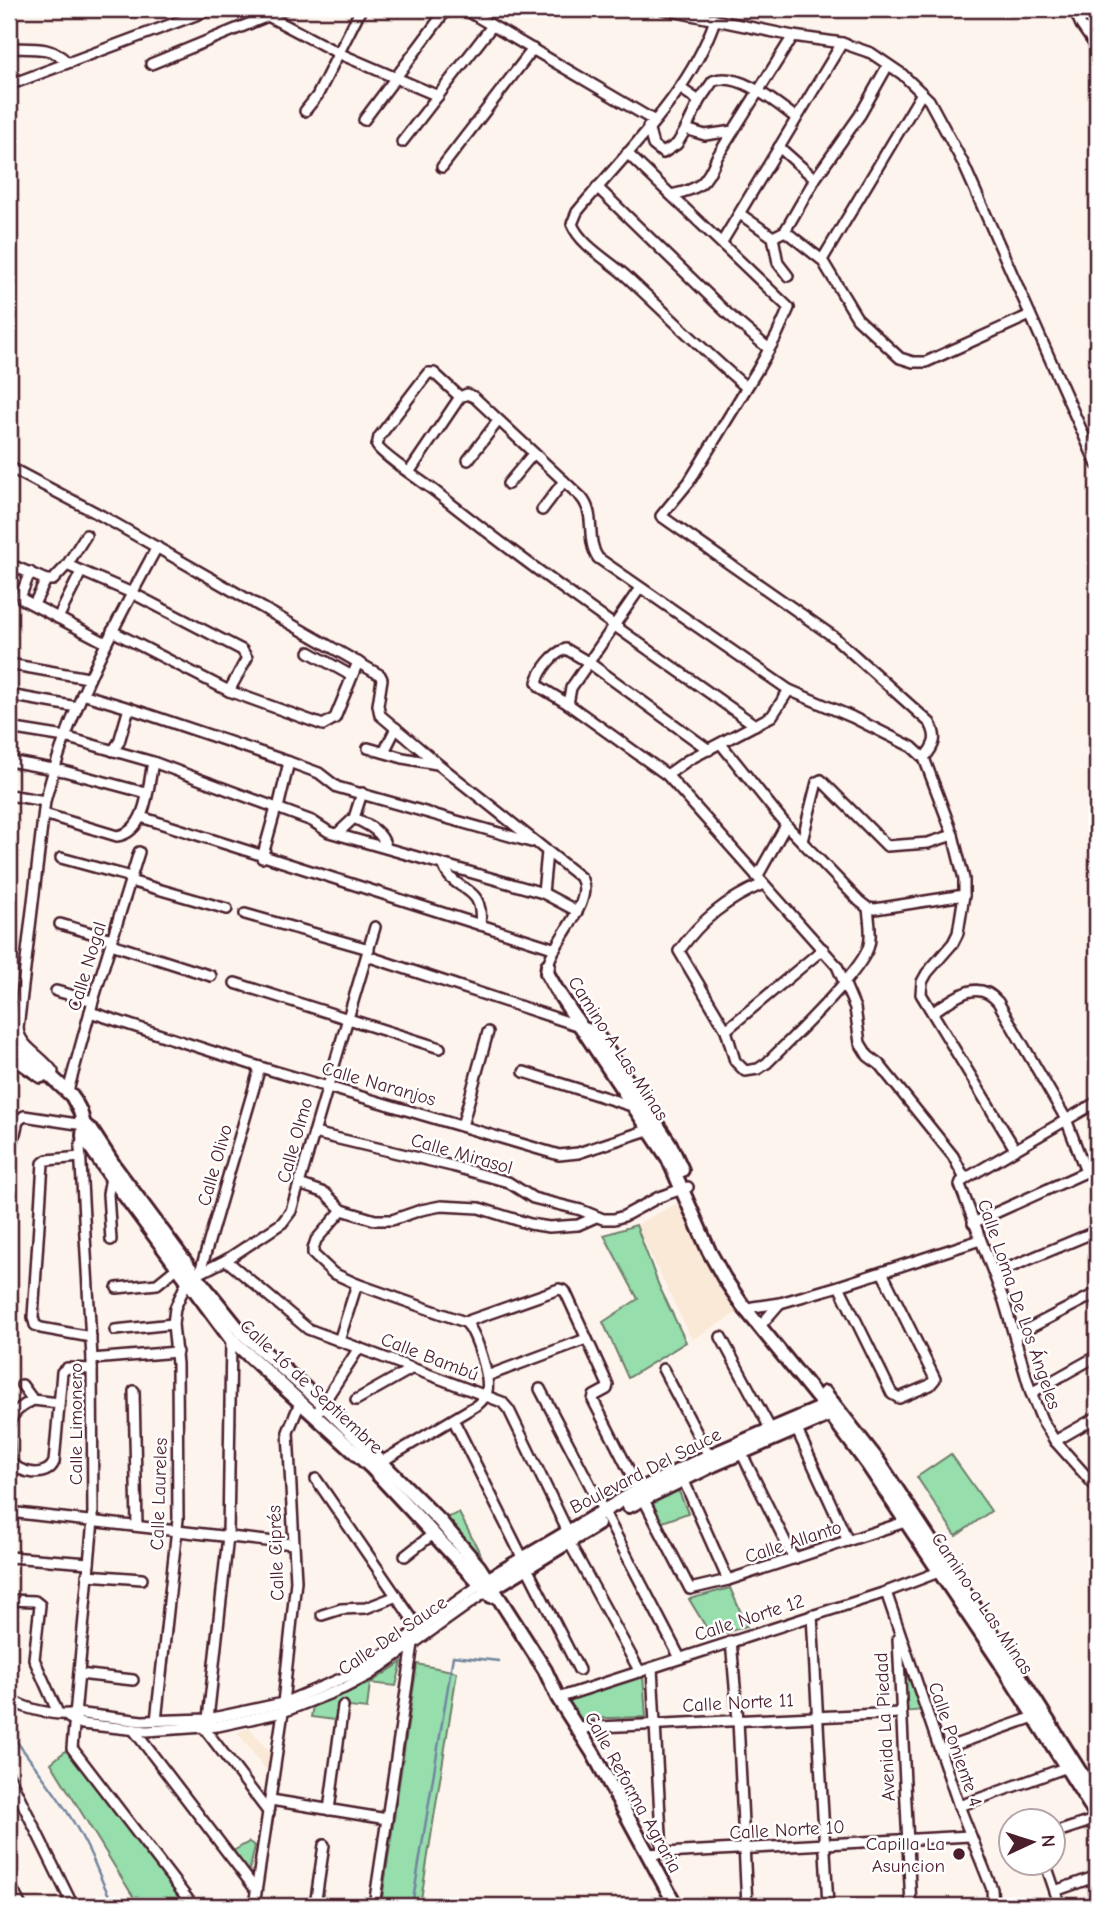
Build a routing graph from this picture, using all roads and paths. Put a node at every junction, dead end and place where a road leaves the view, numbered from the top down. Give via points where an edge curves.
1 (90, 9) edge
2 (212, 9) edge
3 (285, 9) edge
4 (361, 9) edge
5 (447, 9) edge
6 (464, 9) edge
7 (662, 9) edge
8 (1074, 9) edge
9 (134, 11) dead end
10 (268, 16) junction
11 (715, 20) junction
12 (492, 26) junction
13 (793, 36) junction
14 (842, 43) junction
15 (9, 48) edge
16 (1097, 48) edge
17 (533, 49) junction
18 (338, 53) junction
19 (67, 62) junction
20 (151, 64) dead end
21 (888, 65) junction
22 (397, 77) junction
23 (9, 85) edge
24 (680, 88) junction
25 (758, 90) junction
26 (922, 93) junction
27 (438, 96) junction
28 (699, 101) junction
29 (305, 111) dead end
30 (796, 117) junction
31 (364, 120) dead end
32 (651, 124) junction
33 (686, 129) junction
34 (733, 131) junction
35 (402, 142) dead end
36 (779, 147) junction
37 (627, 153) junction
38 (442, 167) dead end
39 (815, 179) junction
40 (597, 187) junction
41 (671, 195) junction
42 (740, 214) junction
43 (785, 231) junction
44 (773, 237) junction
45 (722, 242) junction
46 (822, 260) junction
47 (788, 276) dead end
48 (1030, 316) junction
49 (769, 349) junction
50 (746, 387) junction
51 (460, 397) junction
52 (498, 421) junction
53 (533, 454) junction
54 (468, 460) dead end
55 (1097, 465) edge
56 (9, 467) edge
57 (410, 471) junction
58 (564, 481) junction
59 (508, 484) dead end
60 (542, 510) dead end
61 (86, 535) dead end
62 (157, 547) junction
63 (9, 564) edge
64 (68, 565) junction
65 (30, 572) junction
66 (81, 572) junction
67 (46, 580) junction
68 (640, 588) junction
69 (132, 593) junction
70 (34, 604) junction
71 (58, 618) junction
72 (614, 626) junction
73 (112, 631) junction
74 (106, 643) junction
75 (309, 652) dead end
76 (358, 662) junction
77 (588, 662) junction
78 (9, 664) edge
79 (352, 676) junction
80 (88, 678) junction
81 (789, 690) junction
82 (229, 691) junction
83 (82, 694) junction
84 (9, 695) edge
85 (568, 704) junction
86 (77, 707) junction
87 (130, 708) junction
88 (755, 726) junction
89 (9, 728) edge
90 (396, 728) junction
91 (65, 737) junction
92 (721, 744) junction
93 (368, 748) dead end
94 (709, 750) junction
95 (113, 751) junction
96 (384, 752) junction
97 (924, 758) junction
98 (9, 761) edge
99 (289, 761) junction
100 (153, 762) junction
101 (438, 764) junction
102 (54, 769) junction
103 (667, 775) junction
104 (146, 793) junction
105 (362, 793) junction
106 (9, 795) edge
107 (45, 801) junction
108 (277, 808) junction
109 (44, 814) junction
110 (141, 817) junction
111 (354, 818) junction
112 (786, 825) junction
113 (338, 833) junction
114 (953, 835) junction
115 (802, 841) junction
116 (536, 843) junction
117 (386, 847) junction
118 (139, 852) dead end
119 (547, 852) junction
120 (61, 858) dead end
121 (262, 858) junction
122 (444, 866) junction
123 (131, 879) junction
124 (760, 881) junction
125 (543, 894) junction
126 (964, 895) junction
127 (868, 908) junction
128 (228, 909) dead end
129 (577, 911) junction
130 (245, 914) dead end
131 (60, 924) dead end
132 (481, 925) junction
133 (375, 927) dead end
134 (111, 942) junction
135 (554, 948) junction
136 (823, 949) junction
137 (368, 953) junction
138 (548, 965) joint
139 (211, 976) dead end
140 (844, 982) junction
141 (234, 983) dead end
142 (560, 988) junction
143 (56, 991) dead end
144 (93, 1001) junction
145 (90, 1012) junction
146 (933, 1012) junction
147 (347, 1018) junction
148 (581, 1025) junction
149 (726, 1030) junction
150 (595, 1031) junction
151 (488, 1032) dead end
152 (9, 1034) edge
153 (440, 1048) dead end
154 (9, 1049) edge
155 (260, 1067) junction
156 (524, 1072) dead end
157 (63, 1087) junction
158 (327, 1087) junction
159 (1097, 1102) edge
160 (635, 1107) junction
161 (1066, 1119) junction
162 (462, 1126) junction
163 (654, 1128) junction
164 (84, 1130) junction
165 (314, 1133) junction
166 (1015, 1149) junction
167 (80, 1157) junction
168 (9, 1158) edge
169 (1097, 1167) edge
170 (1086, 1172) junction
171 (111, 1177) junction
172 (965, 1179) junction
173 (299, 1184) junction
174 (685, 1188) junction
175 (342, 1210) junction
176 (596, 1217) junction
177 (974, 1223) junction
178 (1097, 1231) edge
179 (111, 1240) dead end
180 (980, 1240) junction
181 (226, 1260) junction
182 (178, 1267) junction
183 (882, 1272) junction
184 (994, 1274) junction
185 (194, 1276) junction
186 (357, 1284) junction
187 (839, 1286) junction
188 (117, 1288) dead end
189 (1097, 1293) edge
190 (780, 1303) junction
191 (749, 1308) junction
192 (466, 1321) junction
193 (763, 1323) junction
194 (173, 1324) junction
195 (115, 1330) dead end
196 (1016, 1335) junction
197 (91, 1337) junction
198 (721, 1337) dead end
199 (232, 1339) junction
200 (586, 1339) junction
201 (339, 1341) junction
202 (359, 1348) junction
203 (177, 1352) junction
204 (1097, 1356) edge
205 (92, 1364) junction
206 (411, 1369) junction
207 (663, 1370) dead end
208 (487, 1376) junction
209 (22, 1385) dead end
210 (540, 1389) dead end
211 (134, 1391) dead end
212 (1031, 1393) junction
213 (486, 1396) junction
214 (33, 1400) junction
215 (356, 1400) dead end
216 (59, 1403) junction
217 (300, 1403) junction
218 (323, 1404) junction
219 (832, 1409) junction
220 (315, 1416) junction
221 (1097, 1417) edge
222 (456, 1425) dead end
223 (771, 1430) junction
224 (797, 1430) junction
225 (1055, 1441) junction
226 (741, 1452) junction
227 (709, 1455) junction
228 (381, 1462) junction
229 (316, 1479) dead end
230 (683, 1479) junction
231 (1097, 1489) edge
232 (641, 1494) junction
233 (9, 1512) edge
234 (605, 1515) junction
235 (93, 1520) junction
236 (905, 1522) junction
237 (137, 1526) junction
238 (177, 1530) junction
239 (433, 1534) junction
240 (228, 1536) junction
241 (569, 1537) junction
242 (848, 1541) junction
243 (293, 1544) junction
244 (405, 1556) dead end
245 (9, 1557) edge
246 (794, 1559) junction
247 (89, 1563) junction
248 (525, 1563) junction
249 (944, 1570) junction
250 (88, 1575) junction
251 (142, 1579) dead end
252 (728, 1580) junction
253 (488, 1585) junction
254 (886, 1592) junction
255 (397, 1595) junction
256 (9, 1600) edge
257 (322, 1615) dead end
258 (812, 1615) junction
259 (897, 1630) junction
260 (414, 1636) junction
261 (731, 1641) junction
262 (680, 1658) junction
263 (652, 1668) junction
264 (579, 1670) dead end
265 (640, 1672) junction
266 (79, 1674) junction
267 (133, 1680) dead end
268 (558, 1698) junction
269 (11, 1700) edge
270 (343, 1706) dead end
271 (283, 1708) junction
272 (900, 1713) junction
273 (68, 1716) junction
274 (818, 1716) junction
275 (1034, 1717) junction
276 (738, 1720) junction
277 (156, 1721) junction
278 (206, 1724) junction
279 (656, 1724) junction
280 (9, 1726) edge
281 (577, 1728) junction
282 (133, 1729) junction
283 (940, 1750) junction
284 (1071, 1765) junction
285 (9, 1776) edge
286 (271, 1800) junction
287 (1097, 1800) edge
288 (959, 1806) junction
289 (329, 1810) junction
290 (269, 1813) junction
291 (387, 1818) junction
292 (1097, 1818) edge
293 (1068, 1828) edge
294 (970, 1836) junction
295 (907, 1841) junction
296 (324, 1845) dead end
297 (825, 1845) junction
298 (744, 1849) junction
299 (662, 1853) junction
300 (647, 1854) junction
301 (1050, 1876) edge
302 (1097, 1876) edge
303 (9, 1883) edge
304 (256, 1890) junction
305 (1055, 1891) junction
306 (21, 1906) edge
307 (73, 1906) edge
308 (193, 1906) edge
309 (254, 1906) edge
310 (315, 1906) edge
311 (374, 1906) edge
312 (676, 1906) edge
313 (747, 1906) edge
314 (828, 1906) edge
315 (911, 1906) edge
316 (995, 1906) edge
317 (1060, 1906) edge

1 - 9 street
2 - 19 street
3 - 10 street
4 - 18 street
5 - 22 street
6 - 12 street
7 - 11 street
8 - 16 street
10 - 18 street
10 - 20 street
11 - 13 street
11 - 24 street
12 - 17 street
12 - 27 street
13 - 14 street
13 - 25 street
14 - 21 street
14 - 30 street
15 - 19 street via 47,50 59,53
17 - 32 street
17 - 38 street
18 - 22 street
18 - 29 street
19 - 23 street
21 - 26 street
21 - 39 street
22 - 27 street
22 - 31 street
24 - 28 street
24 - 32 street
25 - 28 street via 719,79
25 - 30 street
25 - 34 street
26 - 46 street
26 - 48 street via 963,163
27 - 35 street
28 - 33 street
30 - 36 street
32 - 33 street via 653,145 663,153 677,144
32 - 37 street
33 - 34 street via 705,135
34 - 41 street via 709,177 700,186
36 - 39 street
36 - 42 street
37 - 40 street
37 - 41 street
39 - 43 street
40 - 49 street
40 - 50 street via 573,219 574,230
41 - 45 street
42 - 44 street
42 - 45 street
43 - 44 street
43 - 46 street
44 - 47 street via 778,263
45 - 49 street via 789,308
46 - 48 street via 857,318 900,358 914,362 926,362
48 - 55 street
49 - 50 street
50 - 97 street via 689,482 661,516 834,637 930,723 936,736
51 - 52 street via 471,395
51 - 57 street
51 - 57 street via 430,372 379,437 380,451
52 - 53 street
52 - 54 street
53 - 58 street
53 - 59 street
56 - 62 street
57 - 72 street
58 - 60 street
58 - 68 street via 587,506 595,555
61 - 64 street
62 - 69 street
62 - 76 street
63 - 65 street
64 - 66 street
64 - 67 street via 57,577
65 - 67 street
65 - 70 street via 21,597
66 - 69 street
66 - 71 street
67 - 70 street
68 - 72 street
68 - 81 street
69 - 73 street
69 - 82 street via 246,653
70 - 71 street
71 - 74 street
72 - 77 street
72 - 88 street
73 - 74 street
73 - 82 street
74 - 80 street
75 - 79 street
76 - 79 street
76 - 90 street via 380,675 378,710
77 - 85 street via 571,688
77 - 85 street via 563,649 540,674 538,685
77 - 94 street
78 - 80 street
79 - 82 street via 335,719 327,725
80 - 83 street
81 - 88 street via 772,716
81 - 97 street via 912,747
83 - 86 street
83 - 87 street
84 - 86 street
85 - 103 street
86 - 91 street
87 - 95 street
87 - 99 street
88 - 92 street
89 - 91 street
90 - 96 street
90 - 101 street
91 - 95 street
91 - 102 street
92 - 94 street
92 - 112 street
93 - 96 street
94 - 103 street
95 - 100 street
96 - 101 street
97 - 114 street
98 - 102 street
99 - 105 street via 319,773 337,787
99 - 108 street
100 - 104 street
100 - 108 street
101 - 116 street
102 - 104 street
102 - 107 street
103 - 124 street
104 - 110 street
105 - 111 street
105 - 116 street
106 - 107 street
107 - 109 street
108 - 113 street
108 - 121 street
109 - 110 street via 117,836 129,832
109 - 157 street via 18,1028 21,1041
110 - 121 street
111 - 113 street
111 - 117 street via 381,835
112 - 115 street
112 - 124 street
113 - 117 street
114 - 115 street via 928,843 887,846 821,779
114 - 126 street
115 - 127 street
116 - 119 street
117 - 122 street
118 - 123 street, Calle Nogal
119 - 125 street
119 - 129 street via 586,886
120 - 123 street
121 - 132 street
122 - 125 street
122 - 132 street via 450,877 474,895 481,908
123 - 128 street
123 - 134 street, Calle Nogal
124 - 136 street
124 - 149 street via 717,909 679,951
125 - 129 street
126 - 127 street
126 - 146 street via 958,933 922,982 923,999
127 - 140 street via 869,947
129 - 135 street
130 - 137 street
131 - 134 street
132 - 135 street
133 - 137 street, Calle Olmo
134 - 139 street
134 - 144 street, Calle Nogal
135 - 138 street
136 - 140 street
136 - 149 street
137 - 147 street, Calle Olmo
137 - 148 street
138 - 142 street, Camino A Las Minas via 547,973
140 - 149 street via 758,1069 745,1071 738,1065
140 - 172 street via 855,1008 862,1047 953,1156
141 - 147 street
142 - 148 street, Camino A Las Minas
142 - 150 street, Camino A Las Minas
143 - 144 street
144 - 145 street, Calle Nogal
145 - 155 street, Calle Naranjos
145 - 157 street, Calle Nogal
146 - 161 street via 964,993 989,992
146 - 166 street
147 - 153 street
147 - 158 street, Calle Olmo
148 - 150 street
148 - 160 street, Camino A Las Minas
150 - 163 street, Camino A Las Minas
151 - 162 street
152 - 157 street
154 - 157 street via 36,1074
155 - 158 street, Calle Naranjos
155 - 185 street, Calle Olivo
156 - 160 street
157 - 164 street, Calle 16 de Septiembre via 76,1102
158 - 162 street, Calle Naranjos
158 - 165 street, Calle Olmo
159 - 161 street
160 - 163 street, Camino A Las Minas
161 - 166 street
161 - 170 street
162 - 163 street, Calle Naranjos via 565,1155
163 - 174 street, Camino A Las Minas via 677,1157
164 - 167 street, Calle Limonero
164 - 168 street via 24,1116 18,1121
164 - 171 street, Calle 16 de Septiembre
164 - 185 street, Calle 16 de Septiembre via 90,1130
165 - 173 street, Calle Olmo
165 - 176 street, Calle Mirasol via 508,1182 533,1198
166 - 172 street
167 - 197 street, Calle Limonero
167 - 197 street via 43,1163 33,1317 41,1328
169 - 170 street
170 - 177 street
171 - 179 street
171 - 182 street, Calle 16 de Septiembre
172 - 177 street, Calle Loma De Los Ángeles via 960,1185
173 - 175 street via 325,1193
173 - 181 street, Calle Olmo via 286,1219
174 - 176 street via 614,1219
174 - 191 street, Camino A Las Minas
175 - 176 street via 383,1221 432,1207 470,1207 549,1227
175 - 186 street via 316,1240 313,1254 333,1273
177 - 180 street, Calle Loma De Los Ángeles
178 - 184 street
180 - 183 street
180 - 184 street, Calle Loma De Los Ángeles
181 - 185 street, Calle Olmo
181 - 201 street, Calle Bambú via 308,1329
182 - 185 street, Calle 16 de Septiembre
182 - 188 street via 156,1284
183 - 187 street
183 - 187 street via 935,1379 899,1398 892,1394
184 - 196 street, Calle Loma De Los Ángeles
185 - 194 street, Calle Laureles via 175,1308
185 - 199 street, Calle 16 de Septiembre
185 - 218 street, Calle 16 de Septiembre via 240,1331
186 - 192 street
186 - 201 street
187 - 190 street
189 - 196 street
190 - 191 street
190 - 193 street
191 - 193 street, Camino A Las Minas
192 - 200 street via 561,1288
192 - 208 street
193 - 219 street, Camino A Las Minas
194 - 195 street
194 - 203 street, Calle Laureles
196 - 212 street, Calle Loma De Los Ángeles
197 - 205 street, Calle Limonero
198 - 223 street
199 - 217 street, Calle 16 de Septiembre
199 - 240 street
200 - 208 street
200 - 232 street via 608,1386 593,1400
201 - 202 street, Calle Bambú
202 - 206 street, Calle Bambú
202 - 218 street
203 - 205 street
203 - 238 street, Calle Laureles
204 - 212 street
205 - 216 street via 64,1369
205 - 235 street, Calle Limonero
206 - 213 street, Calle Bambú
206 - 215 street
207 - 227 street
208 - 213 street
209 - 214 street
210 - 234 street
211 - 237 street
212 - 225 street, Calle Loma De Los Ángeles
213 - 228 street
213 - 241 street, Calle Bambú via 509,1410
214 - 216 street
214 - 216 street via 9,1420 10,1461 23,1471 49,1470 54,1462
217 - 220 street, Calle 16 de Septiembre
217 - 243 street, Calle Ciprés via 288,1432
218 - 220 street
218 - 228 street, Calle 16 de Septiembre
219 - 223 street, Boulevard Del Sauce
219 - 224 street, Boulevard Del Sauce
219 - 236 street, Camino a Las Minas
219 - 249 street, Camino a Las Minas via 869,1449
220 - 239 street, Calle 16 de Septiembre
221 - 225 street
222 - 248 street
223 - 227 street, Boulevard Del Sauce
224 - 226 street, Boulevard Del Sauce
224 - 242 street
225 - 231 street, Calle Loma De Los Ángeles
226 - 230 street, Boulevard Del Sauce
226 - 246 street
227 - 232 street, Boulevard Del Sauce
228 - 253 street, Calle 16 de Septiembre via 440,1521
229 - 255 street
230 - 232 street, Boulevard Del Sauce
230 - 252 street
232 - 234 street, Boulevard Del Sauce
232 - 252 street, Calle Allanto via 690,1589
233 - 235 street
234 - 241 street, Boulevard Del Sauce
234 - 262 street
235 - 237 street
235 - 247 street, Calle Limonero
236 - 242 street, Calle Allanto
236 - 249 street, Camino a Las Minas
237 - 238 street
238 - 240 street
238 - 277 street, Calle Laureles
239 - 244 street
239 - 253 street, Calle 16 de Septiembre
240 - 243 street
240 - 278 street
241 - 248 street, Boulevard Del Sauce
241 - 265 street, Calle Bambú
242 - 246 street, Calle Allanto
243 - 271 street, Calle Ciprés via 295,1593
245 - 247 street
246 - 252 street, Calle Allanto
247 - 250 street, Calle Limonero
248 - 253 street, Boulevard Del Sauce
248 - 264 street
249 - 254 street, Calle Norte 12
249 - 275 street, Camino a Las Minas
249 - 284 street, Camino a Las Minas
250 - 251 street
250 - 266 street, Calle Limonero
253 - 260 street, Calle Del Sauce
253 - 260 street, Calle Del Sauce
253 - 268 street
254 - 258 street, Calle Norte 12
254 - 259 street, Calle Poniente 4
255 - 257 street via 366,1608
255 - 260 street
256 - 273 street via 40,1605 34,1659 37,1671
258 - 261 street, Calle Norte 12
258 - 274 street
259 - 272 street, Avenida La Piedad
259 - 283 street, Calle Poniente 4
260 - 271 street, Calle Del Sauce via 362,1670
260 - 291 street
261 - 262 street, Calle Norte 12
261 - 276 street
262 - 263 street, Calle Norte 12
263 - 265 street, Calle Norte 12
263 - 279 street
265 - 268 street, Calle Norte 12
266 - 267 street
266 - 273 street, Calle Limonero
268 - 281 street, Calle Reforma Agraria
269 - 273 street, Calle Del Sauce
269 - 280 street
270 - 289 street
271 - 278 street, Calle Del Sauce
271 - 286 street, Calle Ciprés
272 - 274 street, Calle Norte 11
272 - 295 street, Avenida La Piedad
273 - 277 street, Calle Del Sauce
273 - 282 street, Calle Del Sauce
273 - 308 street, Calle Limonero via 74,1754
274 - 276 street, Calle Norte 11
274 - 297 street
275 - 283 street
275 - 284 street, Camino a Las Minas
276 - 279 street, Calle Norte 11
276 - 298 street
277 - 278 street, Calle Del Sauce
278 - 282 street, Calle Del Sauce
278 - 290 street
279 - 281 street, Calle Norte 11
279 - 299 street
281 - 300 street, Calle Reforma Agraria
282 - 304 street
283 - 288 street, Calle Poniente 4
284 - 287 street, Camino a Las Minas
284 - 288 street
284 - 292 street, Camino a Las Minas
285 - 307 street
286 - 289 street
286 - 290 street, Calle Ciprés
288 - 294 street, Calle Poniente 4
289 - 291 street
290 - 304 street, Calle Ciprés
291 - 311 street
292 - 293 street
294 - 295 street, Calle Norte 10
294 - 316 street, Calle Poniente 4
295 - 297 street, Calle Norte 10
295 - 315 street, Avenida La Piedad
296 - 310 street
297 - 298 street, Calle Norte 10
297 - 314 street
298 - 299 street, Calle Norte 10
298 - 313 street
299 - 300 street, Calle Norte 10
300 - 312 street, Calle Reforma Agraria
301 - 305 street
302 - 305 street
303 - 306 street
304 - 309 street, Calle Ciprés
305 - 317 street

